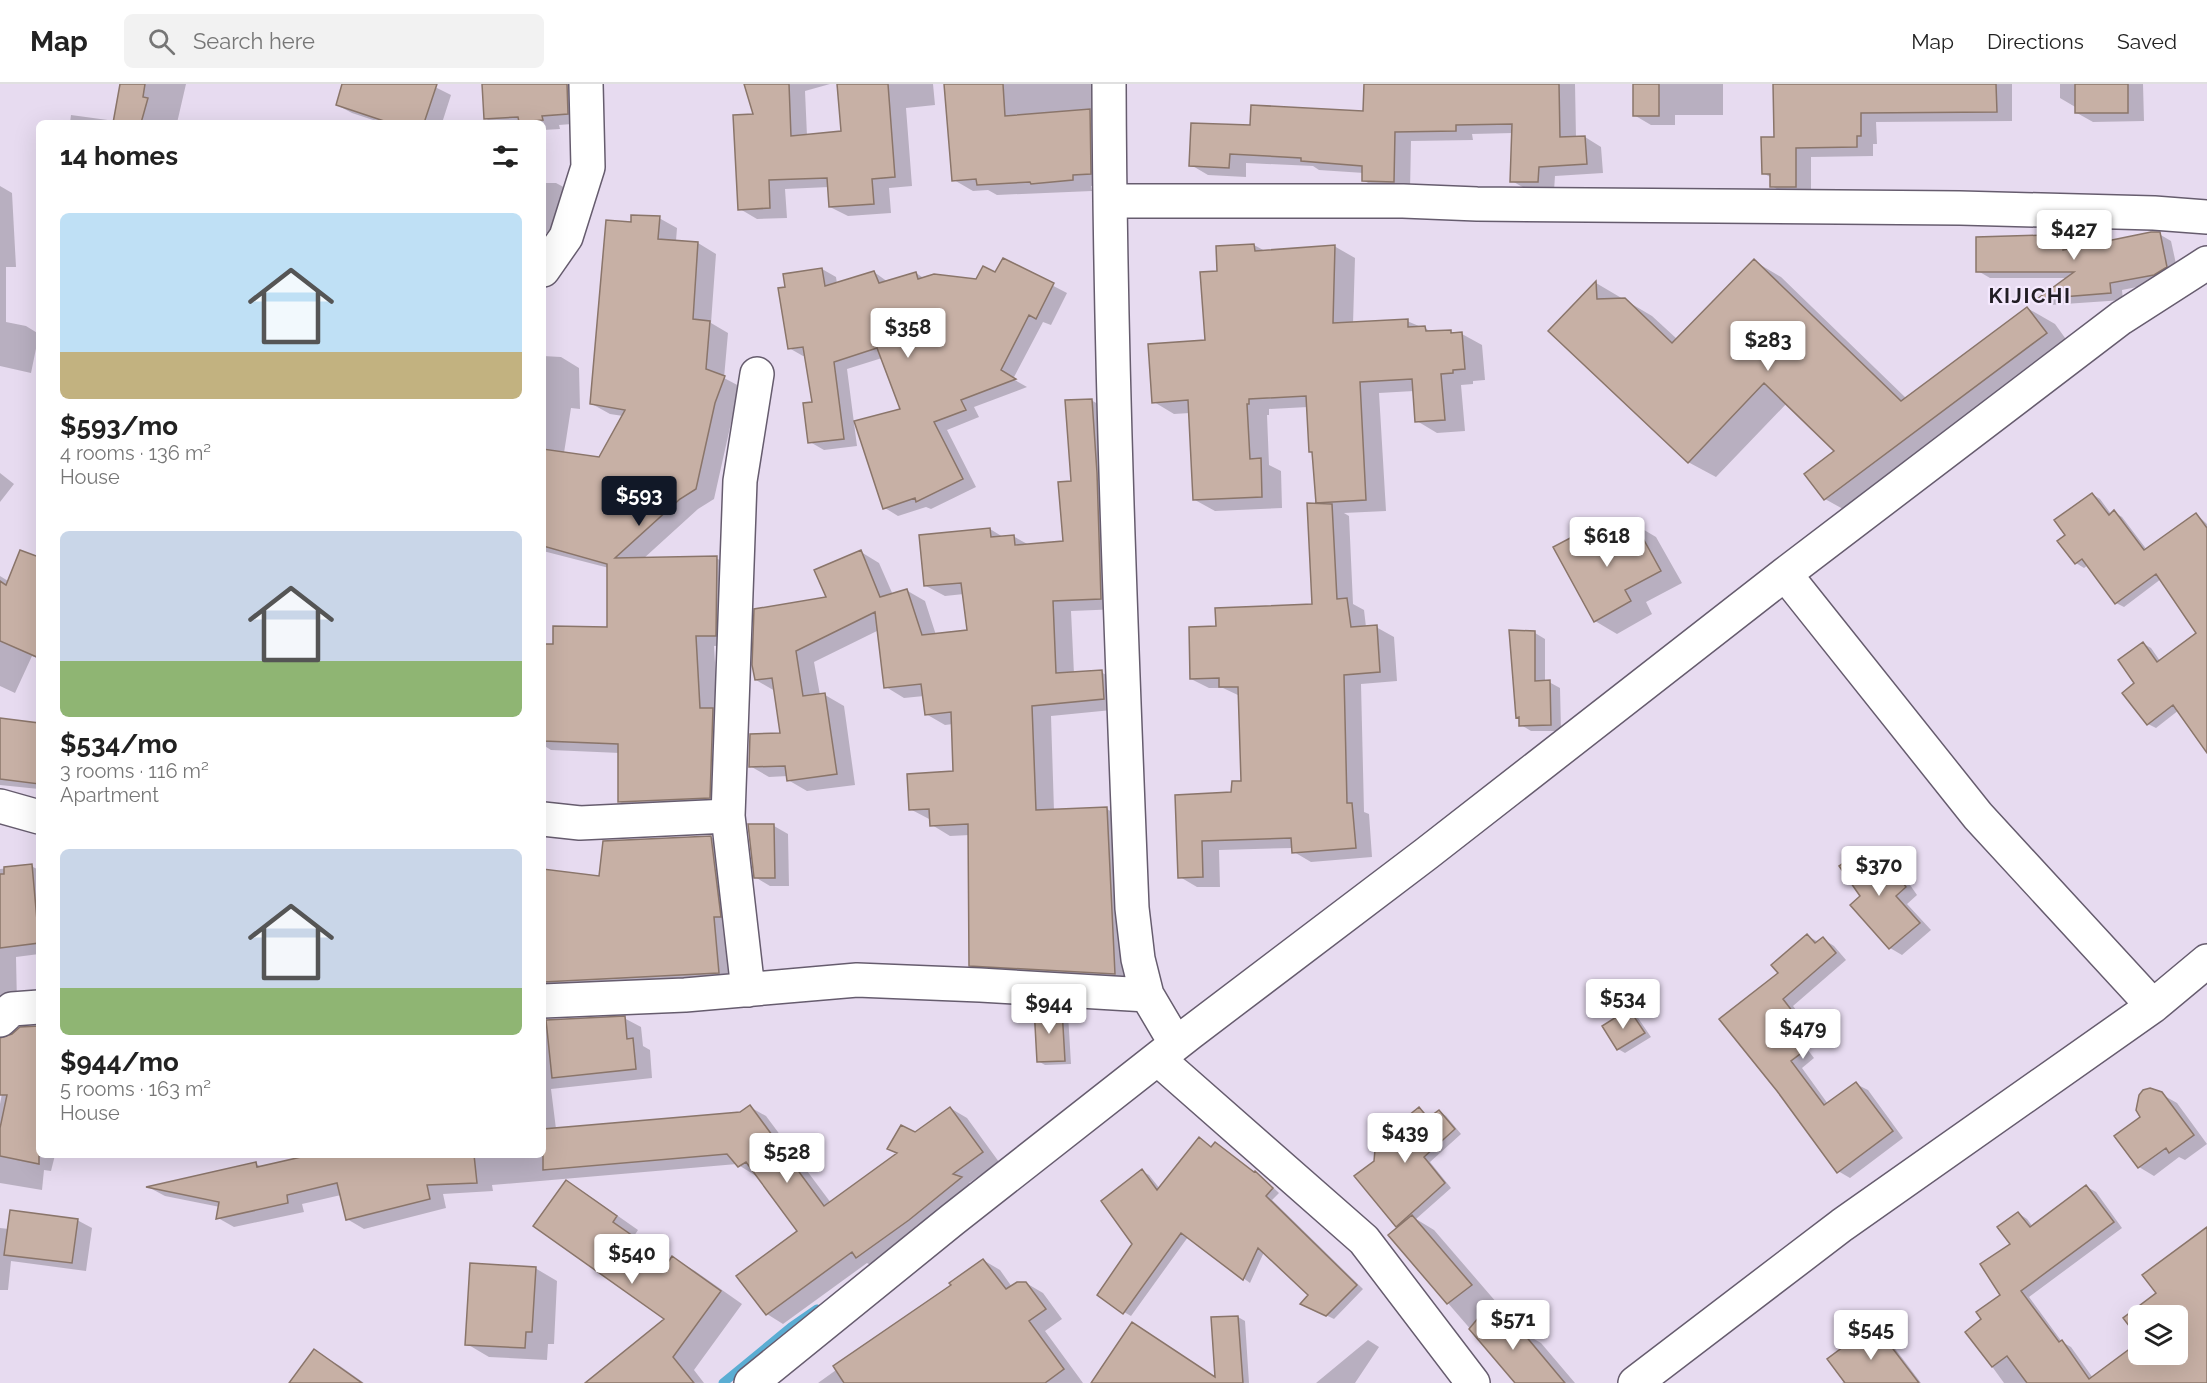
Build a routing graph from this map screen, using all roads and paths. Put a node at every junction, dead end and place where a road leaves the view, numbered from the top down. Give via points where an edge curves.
1 (586, 84) edge
2 (1109, 84) edge
3 (1110, 201) junction
4 (2207, 217) edge
5 (2207, 263) edge
6 (546, 266) edge
7 (757, 374) dead end
8 (1785, 574) junction
9 (0, 806) edge
10 (36, 816) edge
11 (728, 816) junction
12 (546, 819) edge
13 (2207, 962) edge
14 (748, 990) junction
15 (1147, 995) junction
16 (546, 1001) edge
17 (2153, 1006) junction
18 (36, 1007) edge
19 (0, 1020) edge
20 (1167, 1051) junction
21 (751, 1383) edge
22 (1473, 1383) edge
23 (1635, 1383) edge

1 - 6 street via 588,167 566,237
2 - 3 street
3 - 4 street via 1971,209
3 - 15 street via 1132,908
5 - 8 street via 2121,318
7 - 11 street via 740,482
8 - 17 street via 1978,816
8 - 20 street
9 - 10 street
11 - 12 street via 580,823
11 - 14 street
13 - 17 street
14 - 15 street via 857,980
14 - 16 street
15 - 20 street
17 - 23 street via 1842,1225
18 - 19 street via 12,1010
20 - 21 street
20 - 22 street via 1364,1240

